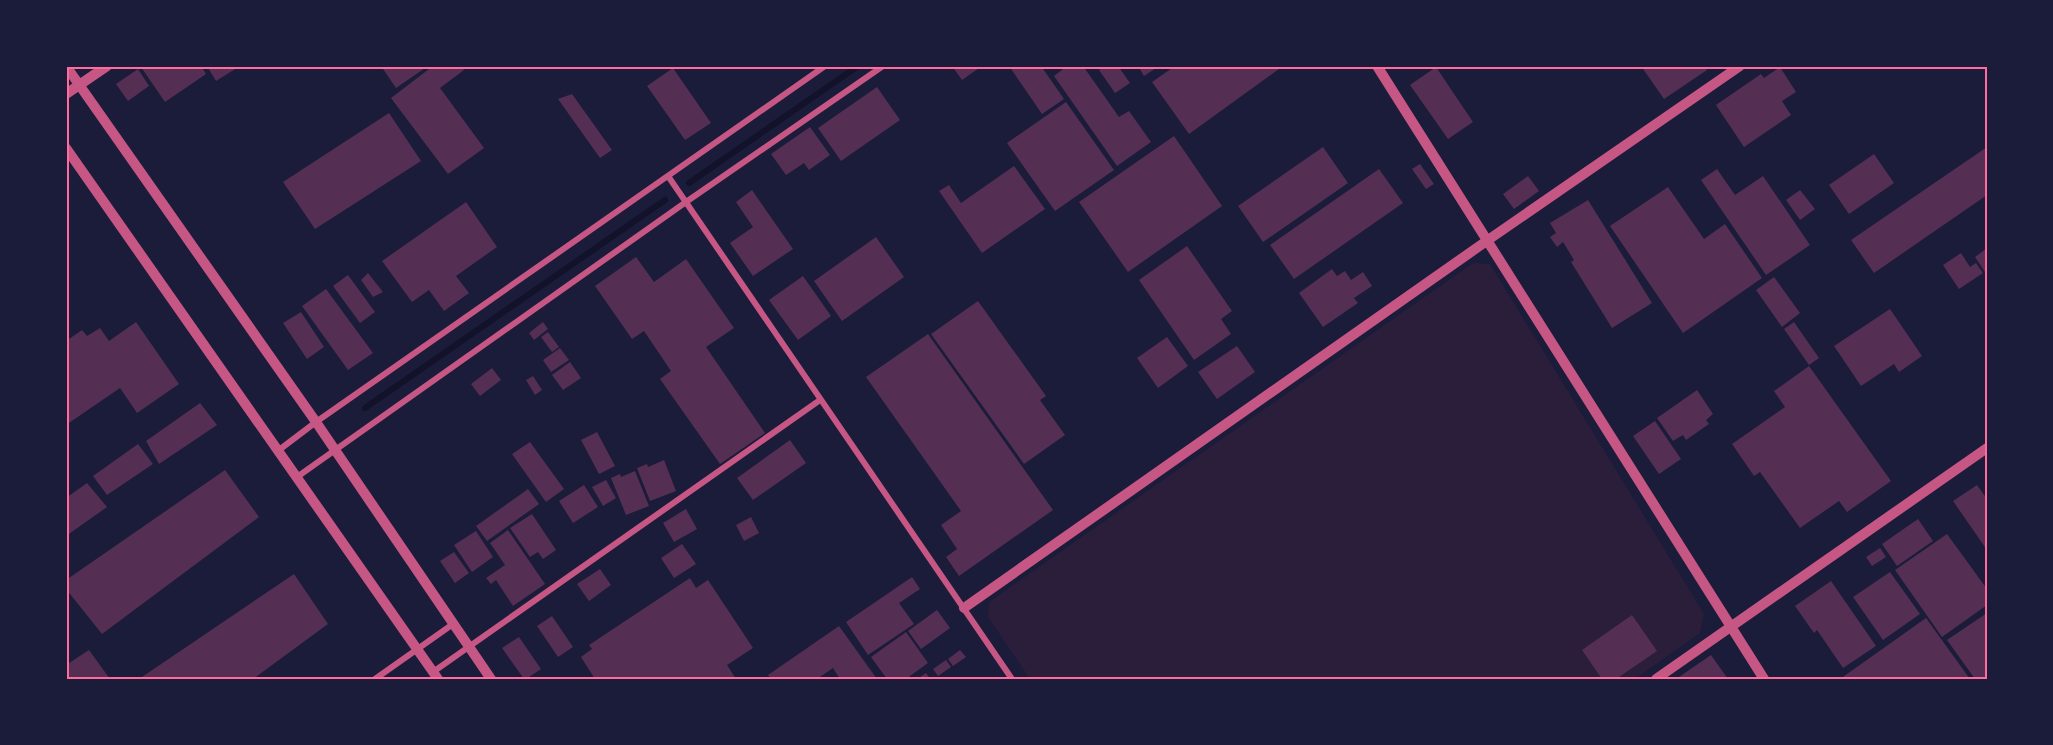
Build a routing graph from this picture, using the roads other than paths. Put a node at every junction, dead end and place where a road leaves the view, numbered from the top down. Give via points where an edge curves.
1 (66, 66) edge
2 (107, 66) edge
3 (825, 66) edge
4 (883, 66) edge
5 (1377, 66) edge
6 (1740, 66) edge
7 (80, 84) junction
8 (66, 94) edge
9 (66, 148) edge
10 (668, 176) junction
11 (686, 202) junction
12 (1488, 240) junction
13 (820, 400) junction
14 (316, 422) junction
15 (1987, 448) edge
16 (335, 449) junction
17 (279, 450) junction
18 (297, 477) junction
19 (964, 608) junction
20 (453, 624) junction
21 (1732, 627) junction
22 (469, 648) junction
23 (418, 649) junction
24 (436, 675) edge
25 (375, 679) edge
26 (491, 679) edge
27 (1012, 679) edge
28 (1656, 679) edge
29 (1764, 679) edge

1 - 7 street
2 - 7 street
3 - 10 street
4 - 11 street
5 - 12 street
6 - 12 street
7 - 8 street
7 - 14 street
9 - 17 street
10 - 11 street
10 - 14 street
11 - 13 street
11 - 16 street
12 - 19 street
12 - 21 street
13 - 19 street
13 - 22 street
14 - 16 street
14 - 17 street
15 - 21 street
16 - 18 street
16 - 20 street
17 - 18 street
18 - 23 street
19 - 27 street
20 - 22 street
20 - 23 street
21 - 28 street
21 - 29 street
22 - 24 street
22 - 26 street
23 - 24 street
23 - 25 street

